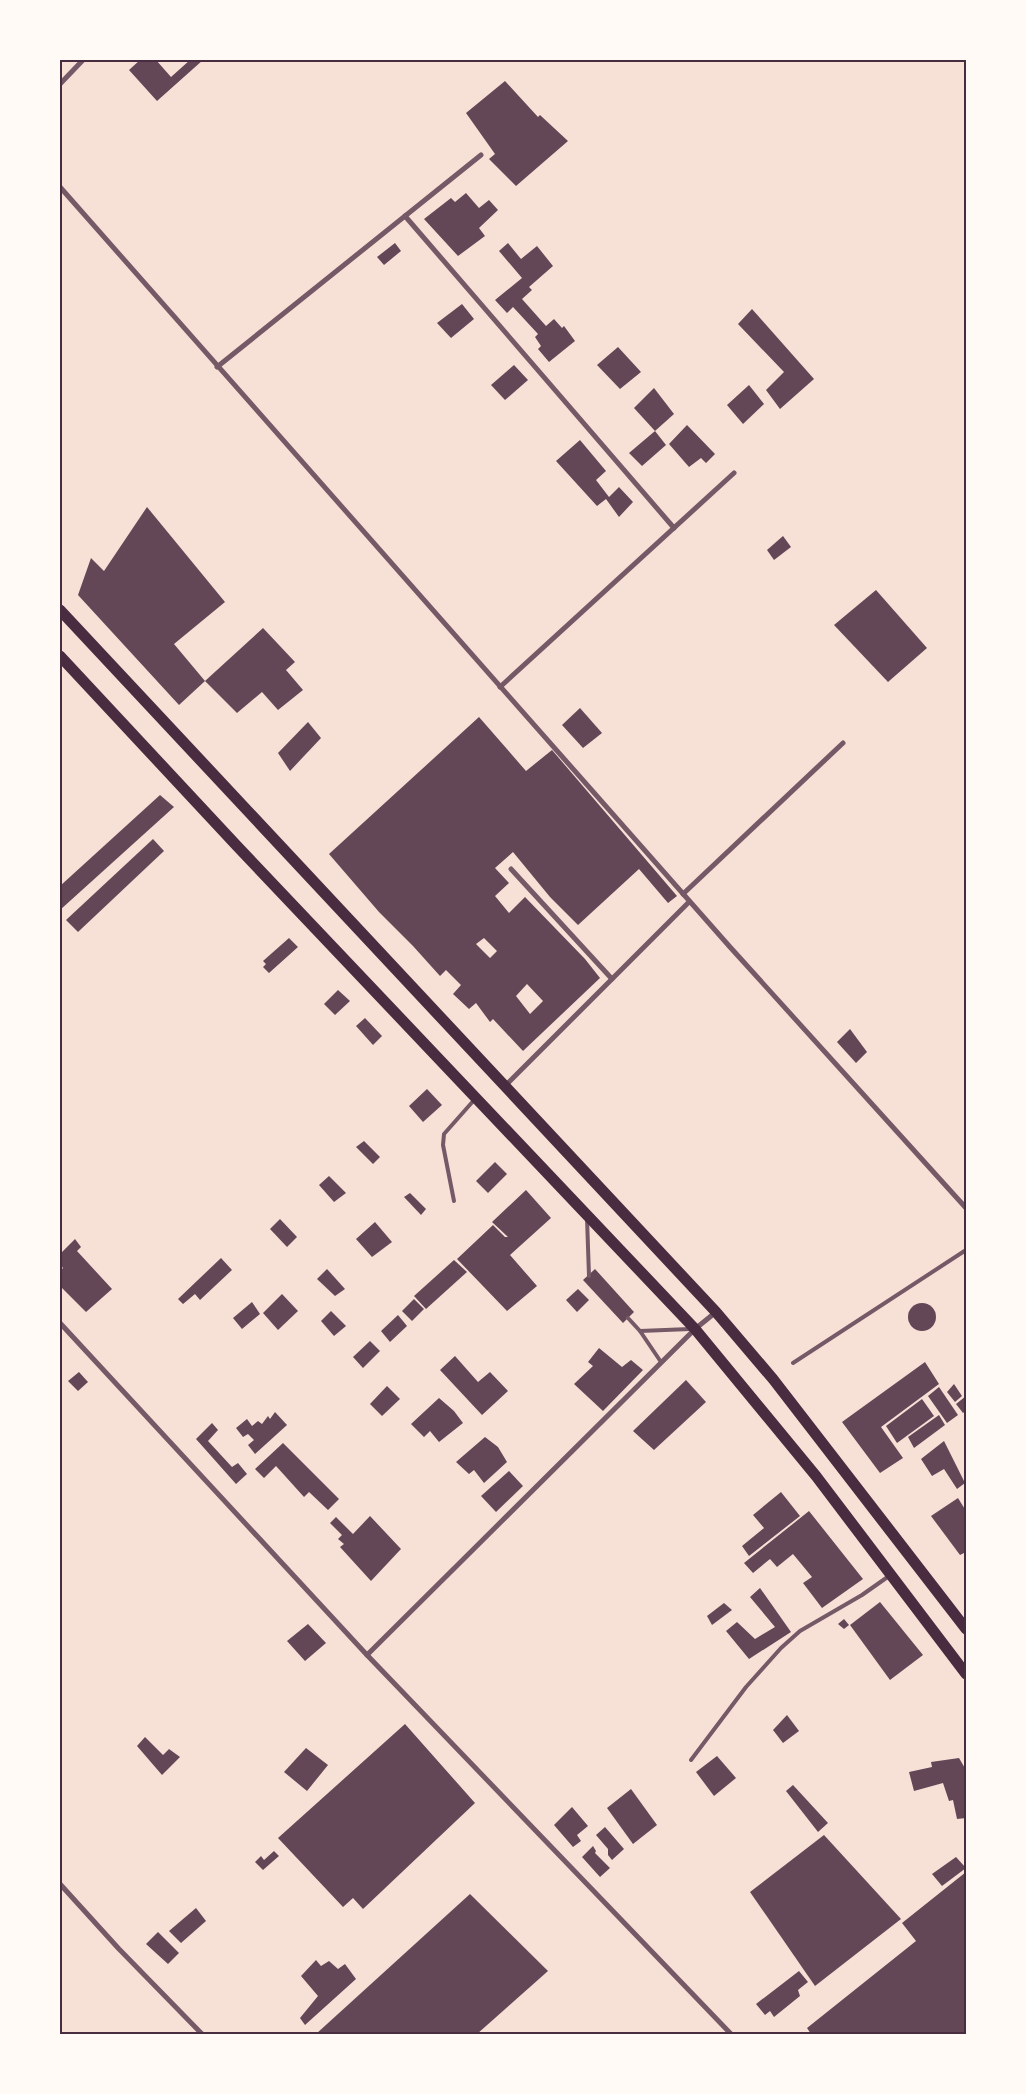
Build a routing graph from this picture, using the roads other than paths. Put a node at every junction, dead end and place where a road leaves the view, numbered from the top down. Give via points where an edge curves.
1 (83, 60) edge
2 (60, 84) edge
3 (481, 155) dead end
4 (60, 187) edge
5 (405, 216) junction
6 (218, 367) junction
7 (734, 473) dead end
8 (674, 528) junction
9 (60, 610) edge
10 (60, 656) edge
11 (500, 687) junction
12 (843, 743) dead end
13 (510, 869) dead end
14 (682, 894) junction
15 (690, 902) junction
16 (612, 979) junction
17 (505, 1086) junction
18 (475, 1099) junction
19 (454, 1201) dead end
20 (966, 1208) edge
21 (587, 1216) junction
22 (966, 1250) edge
23 (589, 1276) dead end
24 (716, 1312) junction
25 (628, 1318) dead end
26 (60, 1323) edge
27 (695, 1329) junction
28 (640, 1331) junction
29 (661, 1362) junction
30 (792, 1363) dead end
31 (891, 1575) junction
32 (966, 1629) edge
33 (367, 1655) junction
34 (966, 1674) edge
35 (691, 1760) dead end
36 (60, 1884) edge
37 (202, 2034) edge
38 (731, 2034) edge

1 - 2 street
3 - 5 street
4 - 6 street
5 - 6 street
5 - 8 street
6 - 11 street
7 - 8 street
8 - 11 street
9 - 17 main road
10 - 18 main road
11 - 14 street
12 - 14 street
13 - 16 street
14 - 15 street
15 - 16 street
15 - 20 street
16 - 17 street
17 - 24 main road
18 - 19 lane via 444,1134 443,1145
18 - 21 main road
21 - 23 lane
21 - 27 main road
22 - 30 lane
24 - 27 street
24 - 32 main road via 773,1379
25 - 28 lane
26 - 33 street
27 - 28 lane
27 - 29 street
27 - 31 main road via 816,1476
28 - 29 lane
29 - 33 street
31 - 34 main road
31 - 35 lane via 800,1631 781,1648 746,1687
33 - 38 street
36 - 37 street

